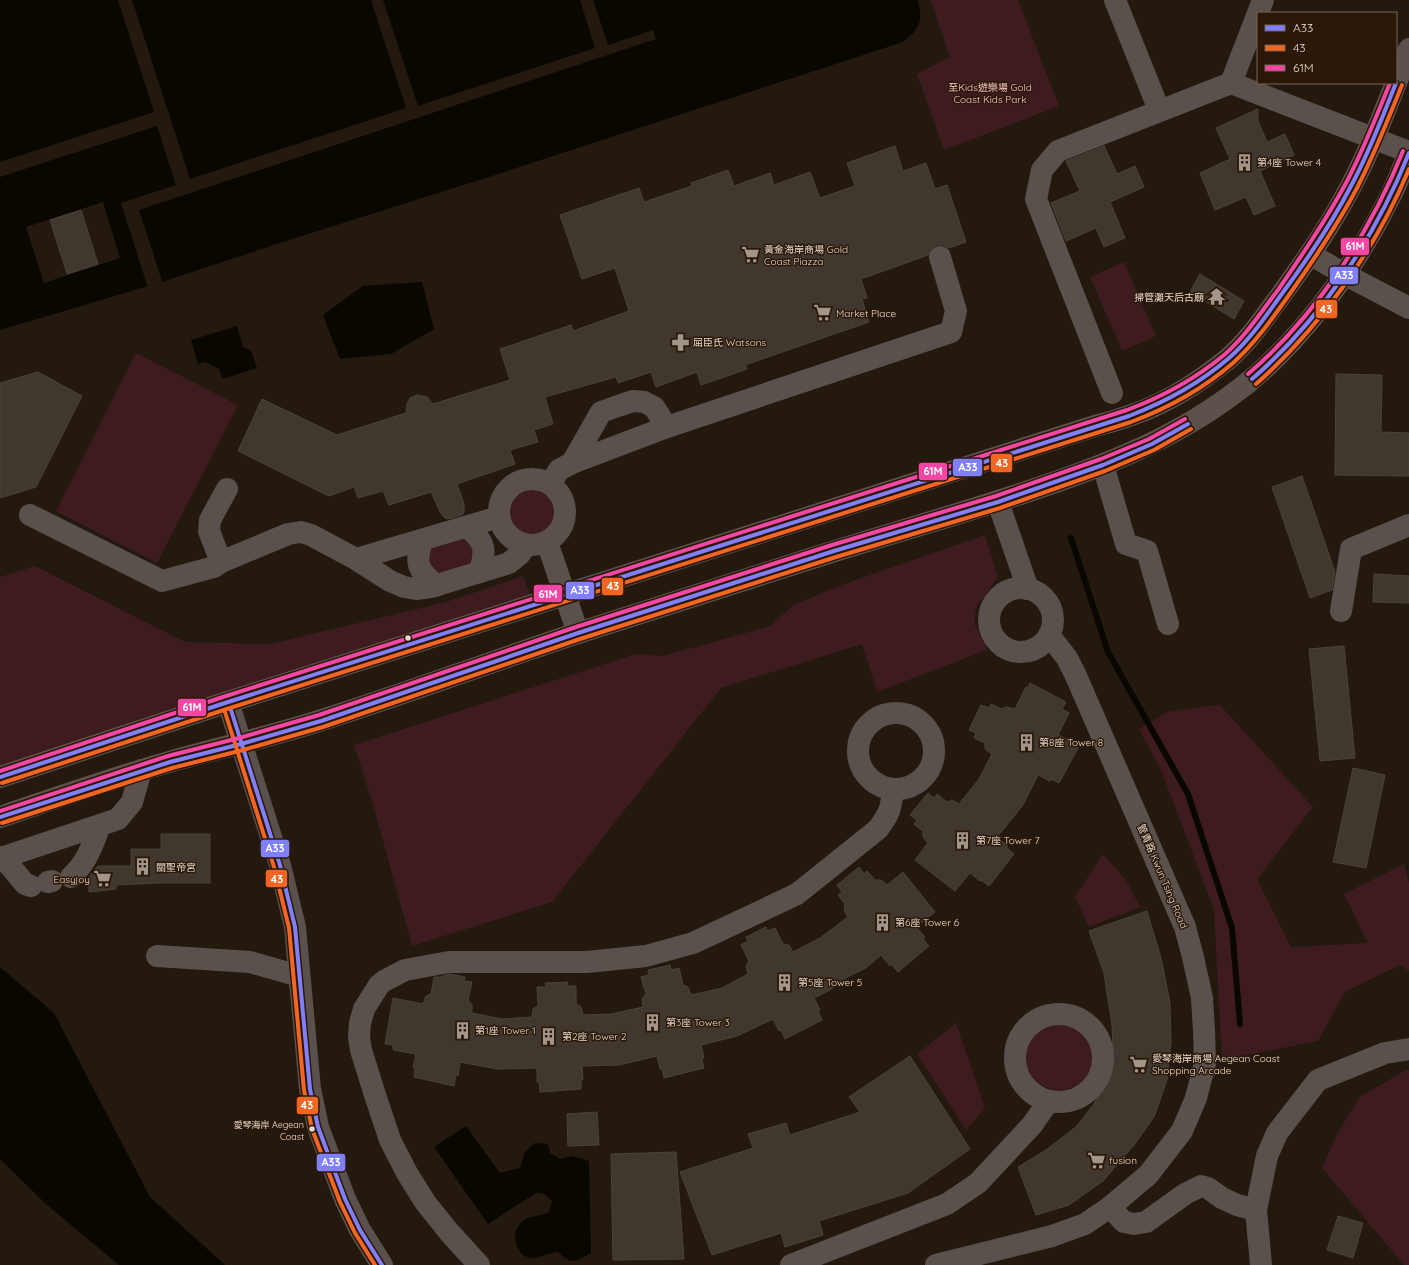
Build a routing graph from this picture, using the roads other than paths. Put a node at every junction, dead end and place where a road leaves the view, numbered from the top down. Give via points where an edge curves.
1 (1115, 0) edge
2 (1263, 0) edge
3 (1258, 12) edge
4 (1257, 16) edge
5 (1409, 49) edge
6 (1397, 80) edge
7 (1231, 83) junction
8 (1396, 84) edge
9 (1159, 110) junction
10 (1374, 139) junction
11 (1409, 153) edge
12 (1310, 254) junction
13 (940, 257) dead end
14 (1344, 274) junction
15 (1409, 308) edge
16 (1112, 393) dead end
17 (667, 428) junction
18 (572, 463) junction
19 (1103, 465) junction
20 (550, 484) junction
21 (227, 489) dead end
22 (998, 502) junction
23 (30, 515) dead end
24 (499, 517) junction
25 (1409, 525) edge
26 (466, 527) junction
27 (422, 540) junction
28 (547, 542) junction
29 (526, 545) junction
30 (356, 559) junction
31 (221, 562) junction
32 (480, 572) junction
33 (436, 586) junction
34 (1028, 589) junction
35 (566, 595) junction
36 (1341, 611) dead end
37 (1168, 624) dead end
38 (578, 633) junction
39 (1049, 635) junction
40 (228, 702) junction
41 (241, 744) junction
42 (141, 770) junction
43 (0, 777) edge
44 (893, 789) dead end
45 (0, 817) edge
46 (100, 826) junction
47 (1, 857) edge
48 (157, 956) dead end
49 (299, 976) junction
50 (1409, 1049) edge
51 (1049, 1101) dead end
52 (1110, 1207) junction
53 (1256, 1210) junction
54 (382, 1265) edge
55 (479, 1265) edge
56 (791, 1265) edge
57 (936, 1265) edge
58 (1261, 1265) edge

1 - 9 street
2 - 3 street
4 - 7 street
5 - 6 main road
7 - 9 street
7 - 10 street
8 - 10 main road
9 - 16 street via 1058,151 1042,170 1036,199
10 - 11 street
10 - 12 main road via 1344,200
11 - 14 main road via 1390,197
12 - 14 street
12 - 35 main road via 1240,348 1220,366 1166,402 1120,420
13 - 17 street via 956,311 951,332
14 - 15 street
14 - 19 main road via 1283,350 1228,398 1152,444
17 - 18 street
17 - 18 street via 654,407 644,402 633,401 601,412
18 - 20 street via 559,470
19 - 22 main road
19 - 37 street via 1126,544 1147,551
20 - 24 street via 529,479 518,482 503,496 499,506
20 - 28 street via 564,502 565,514 563,525 557,535
21 - 31 street via 210,520 209,531
22 - 34 street
22 - 38 main road via 834,551
23 - 31 street via 162,581 214,567
24 - 26 street
24 - 29 street via 508,536
25 - 36 street via 1351,549
26 - 27 street
26 - 32 street via 477,535 484,546
27 - 30 street
27 - 33 street via 418,566
28 - 29 street via 537,546
28 - 35 street
29 - 32 street via 509,563
30 - 31 street via 301,532 288,534
30 - 33 street via 404,587 416,589
32 - 33 street
34 - 39 street via 1037,592 1050,607 1052,626
34 - 39 street via 1017,588 995,602 989,617 994,638 1002,646 1022,652 1033,650
35 - 38 street
35 - 40 main road
38 - 41 main road via 321,721
39 - 52 street, 管青路 Kwun Tsing Road via 1067,658 1076,676 1172,895 1185,927 1202,998 1205,1063 1196,1098 1182,1131 1148,1175
40 - 41 street
40 - 43 main road
41 - 42 main road
41 - 49 street via 280,864 295,927
42 - 45 main road
42 - 46 street via 132,802 118,819
44 - 55 street via 891,808 878,829 797,894 693,943 646,956 587,962 449,962 405,970 379,985 364,1009 359,1037 374,1095 390,1140 406,1173 425,1202
46 - 47 street
46 - 47 street via 81,868 50,882 25,884
48 - 49 street via 250,962
49 - 54 street via 310,1089 318,1127 345,1199 360,1230
50 - 53 street via 1385,1053 1318,1080 1277,1133 1267,1156
51 - 56 street via 1032,1125 978,1183 962,1195 947,1204
52 - 53 street via 1124,1222 1146,1222 1185,1194 1201,1186 1237,1205
52 - 57 street, 管青路 Kwun Tsing Road via 1085,1224 1052,1236
53 - 58 street

